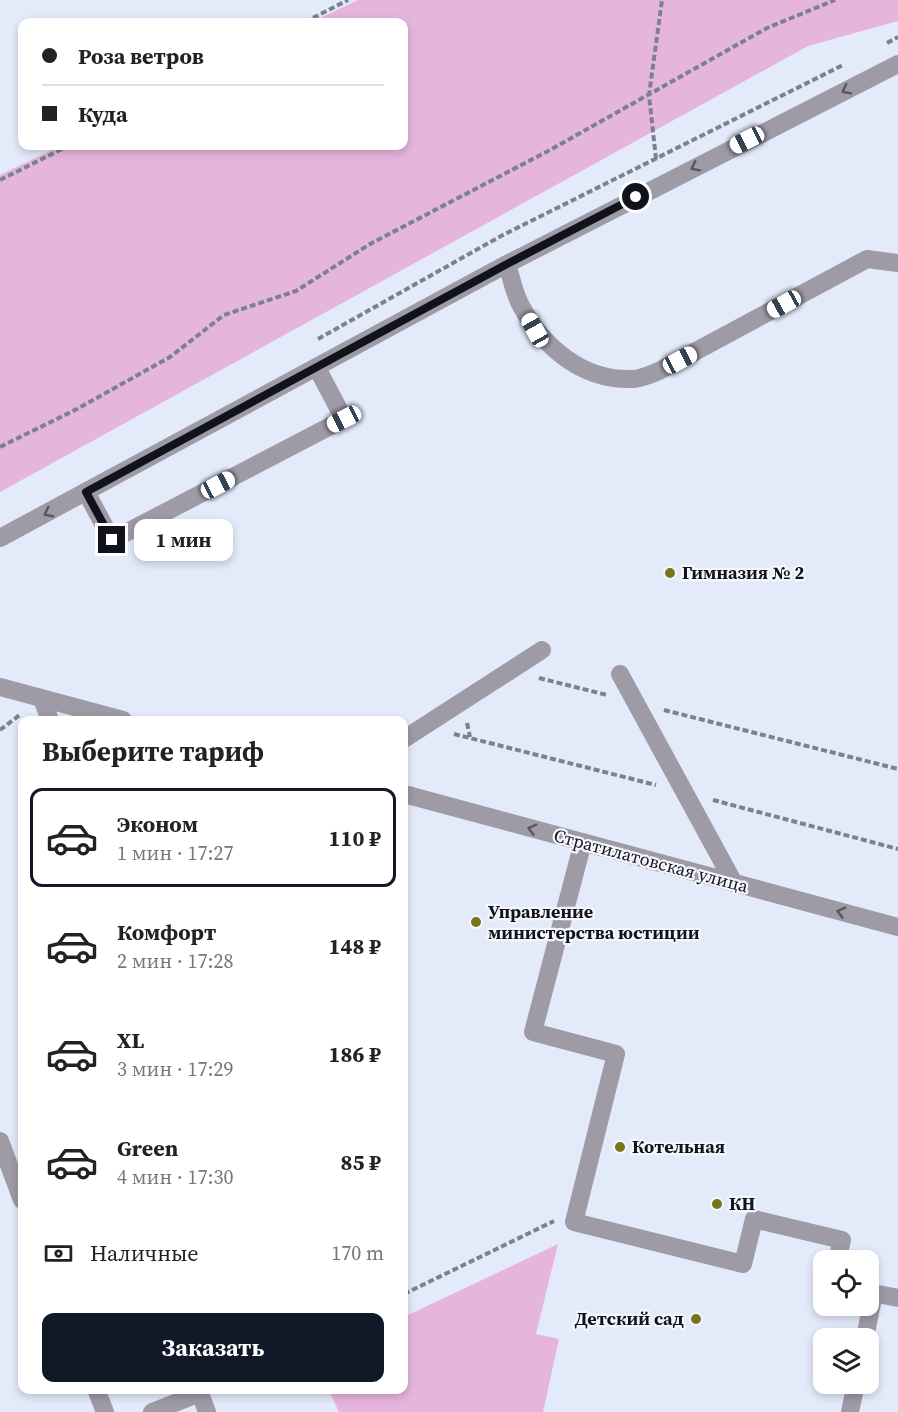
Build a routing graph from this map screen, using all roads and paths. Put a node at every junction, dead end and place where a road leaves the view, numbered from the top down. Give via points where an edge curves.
1 (348, 0) edge
2 (662, 0) edge
3 (835, 0) edge
4 (313, 18) edge
5 (898, 64) edge
6 (649, 95) junction
7 (60, 150) edge
8 (656, 159) dead end
9 (0, 180) edge
10 (898, 263) edge
11 (507, 264) junction
12 (317, 368) junction
13 (0, 447) edge
14 (86, 492) junction
15 (0, 538) edge
16 (542, 650) dead end
17 (620, 674) dead end
18 (532, 676) dead end
19 (0, 687) edge
20 (42, 699) junction
21 (636, 703) junction
22 (48, 716) edge
23 (108, 716) edge
24 (466, 719) dead end
25 (408, 736) edge
26 (898, 769) edge
27 (685, 793) junction
28 (408, 795) edge
29 (583, 842) junction
30 (898, 849) edge
31 (734, 883) junction
32 (898, 927) edge
33 (0, 1141) edge
34 (18, 1189) edge
35 (577, 1210) junction
36 (840, 1250) edge
37 (408, 1292) edge
38 (879, 1294) edge
39 (898, 1298) edge
40 (98, 1394) edge
41 (854, 1394) edge
42 (105, 1412) edge
43 (152, 1412) edge
44 (207, 1412) edge
45 (850, 1412) edge

1 - 4 path
2 - 6 path
3 - 6 path via 767,28
5 -> 11 street
6 - 8 path
6 - 13 path via 370,244 296,291 224,315 170,357
7 - 9 path
10 - 11 street via 867,259 659,371 634,379 609,378 556,353 535,330 519,302
11 - 12 street
12 - 14 street
12 - 14 street via 344,419 112,540
14 -> 15 street
16 - 25 street
17 - 21 street
18 - 21 path
19 - 20 street
20 - 22 street
20 - 23 street
21 - 26 path
21 - 27 street
24 - 27 path via 470,737
27 - 30 path
27 - 31 street
29 -> 28 street, Стратилатовская улица
29 - 31 street, Стратилатовская улица
29 - 35 street via 533,1032 616,1054
32 -> 31 street, Стратилатовская улица
33 - 34 street
35 - 36 street via 574,1222 743,1264 754,1219 842,1240
35 - 37 path
38 - 39 street
40 - 42 street
41 - 45 street
43 - 44 street via 200,1394

